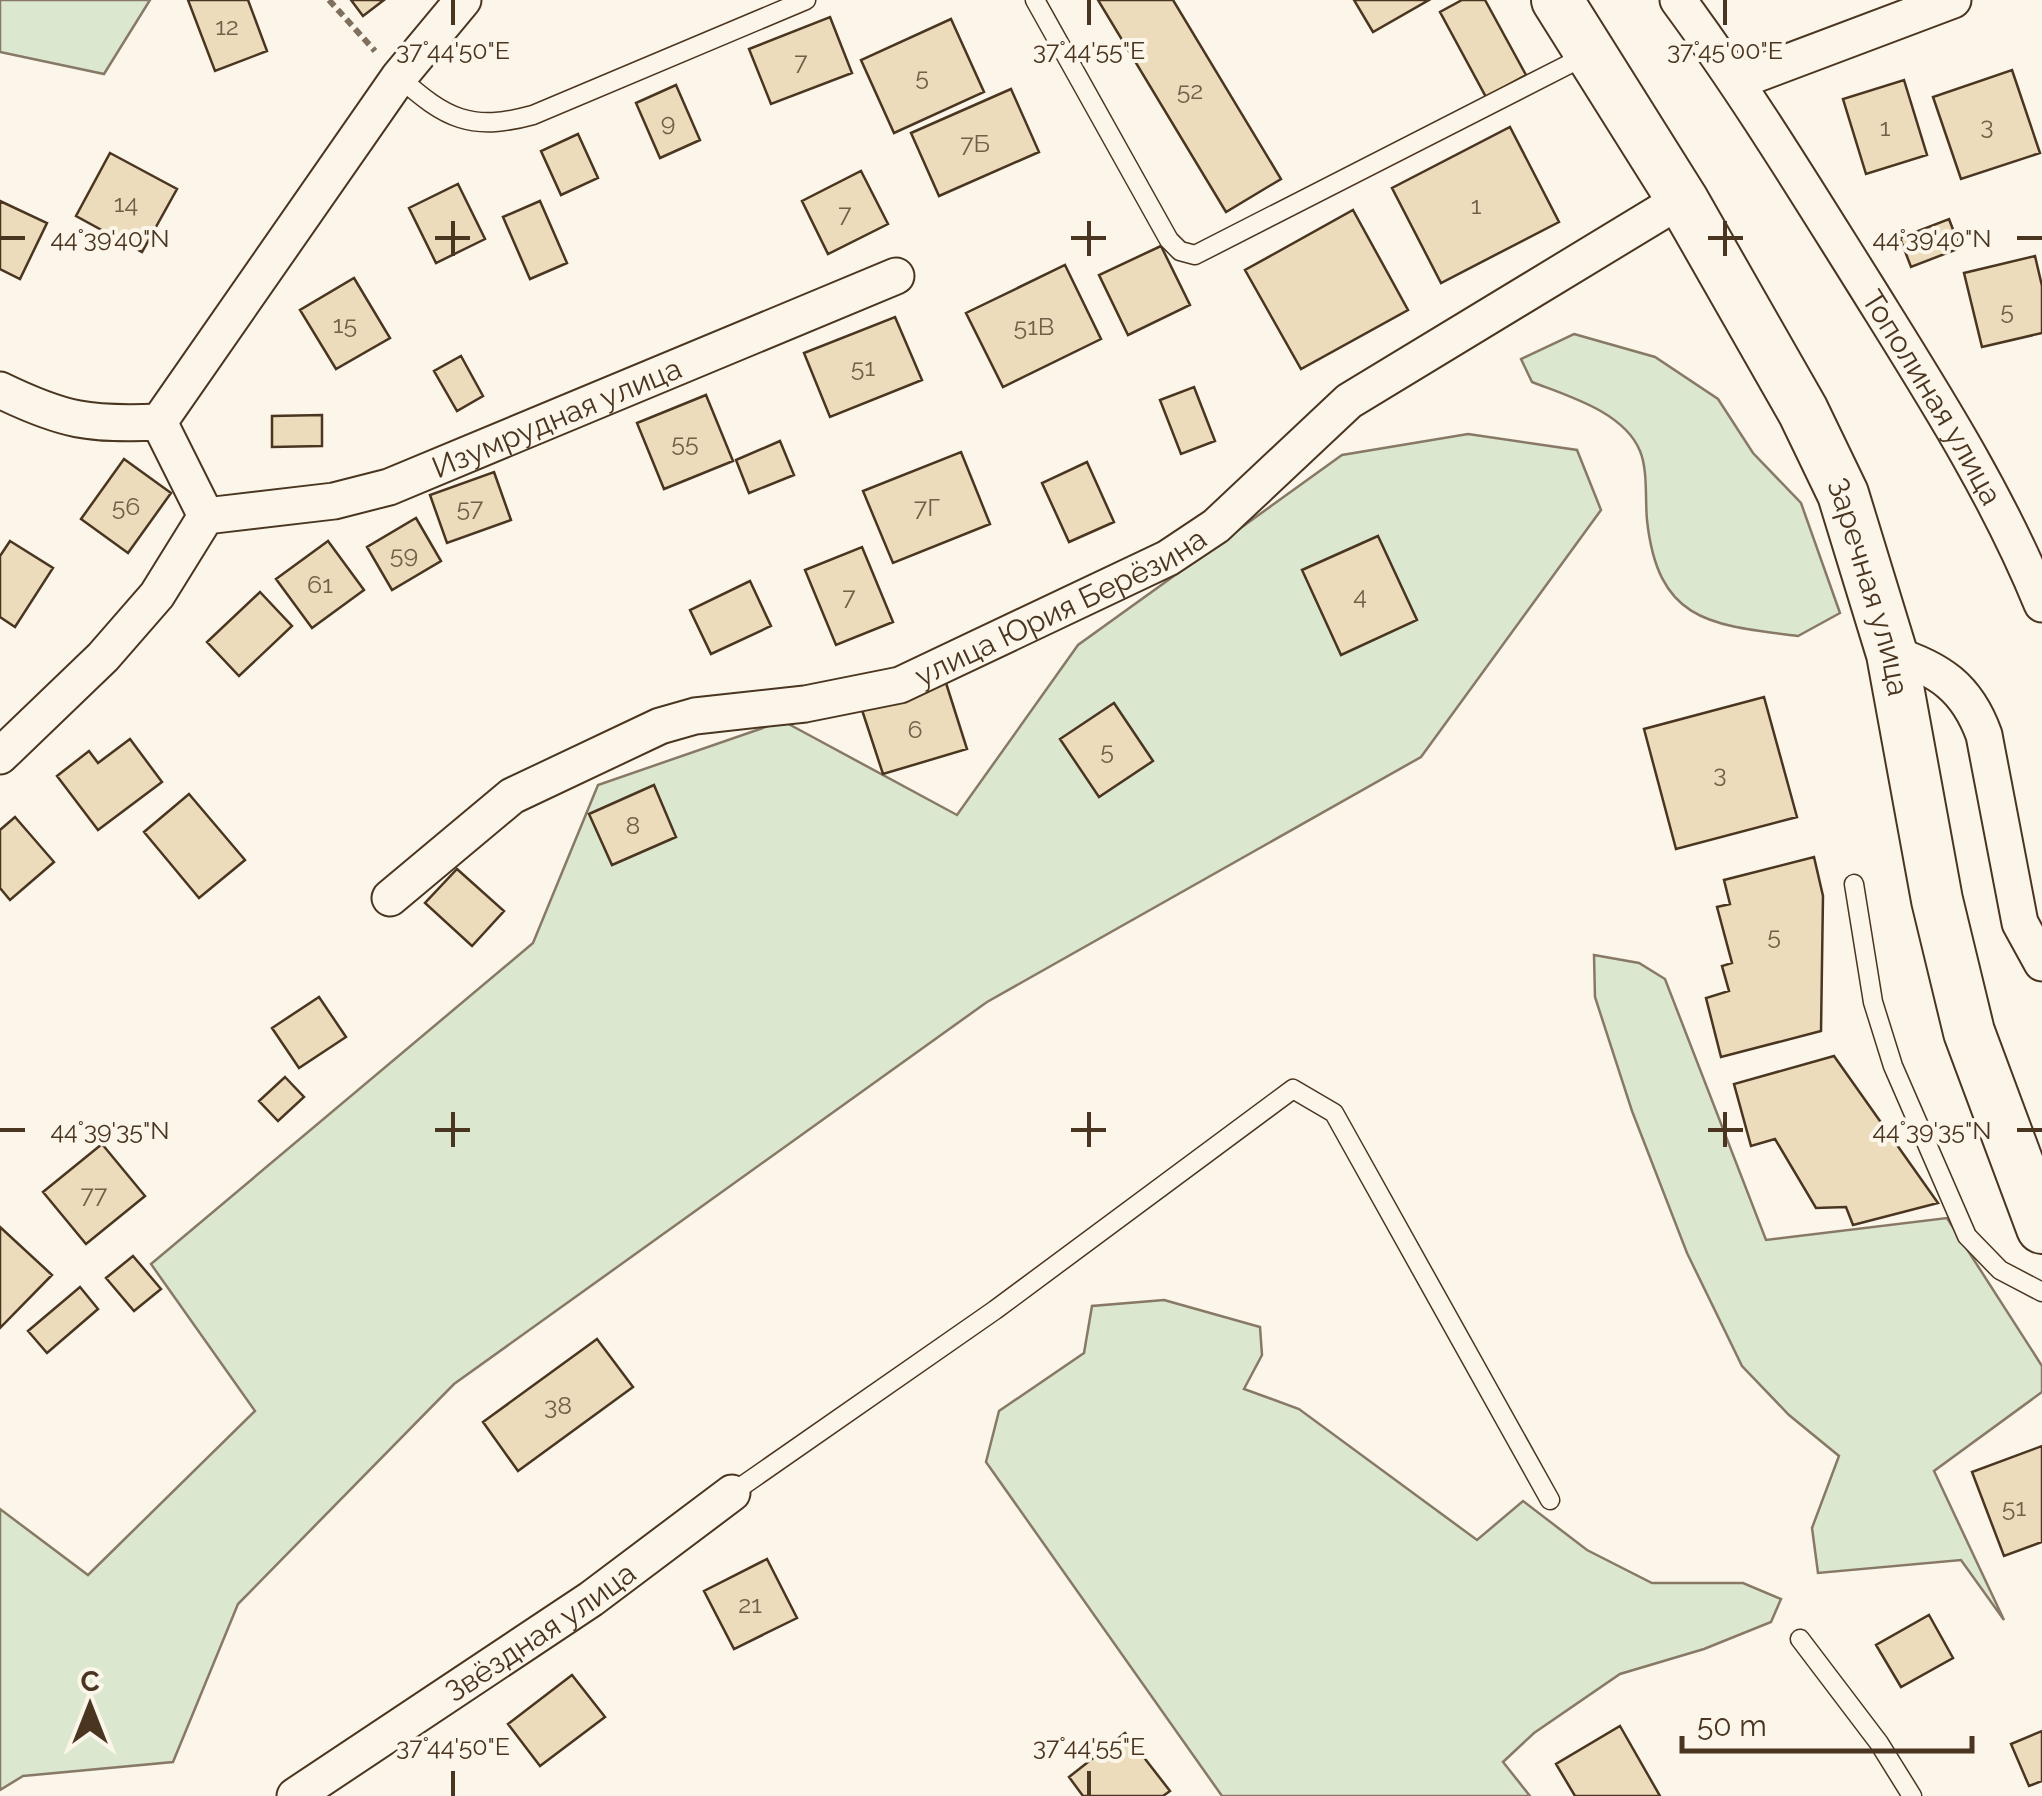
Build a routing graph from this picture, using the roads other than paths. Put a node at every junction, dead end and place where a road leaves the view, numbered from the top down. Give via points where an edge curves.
1 (463, 0) edge
2 (806, 0) edge
3 (1035, 0) edge
4 (1556, 0) edge
5 (1678, 0) edge
6 (1953, 0) edge
7 (760, 9) edge
8 (1588, 54) junction
9 (399, 78) junction
10 (1738, 81) junction
11 (1682, 199) junction
12 (896, 276) dead end
13 (0, 390) edge
14 (159, 422) junction
15 (206, 516) junction
16 (2042, 604) edge
17 (1892, 654) junction
18 (0, 756) edge
19 (1854, 884) dead end
20 (390, 898) dead end
21 (2042, 963) edge
22 (2042, 1228) edge
23 (2042, 1292) edge
24 (732, 1493) joint
25 (1550, 1500) dead end
26 (1800, 1639) dead end
27 (295, 1796) edge
28 (1912, 1796) edge

1 - 9 street
2 - 7 lane
3 - 8 lane via 1170,240 1180,252 1195,255
4 - 8 street, Заречная улица
5 - 10 street, Тополиная улица
6 - 10 street
7 - 9 lane via 533,115 497,125 462,121 431,106
8 - 11 street, Заречная улица
9 - 14 street
10 - 16 street, Тополиная улица via 1942,409
11 - 17 street, Заречная улица via 1804,410 1843,494
11 - 20 street, улица Юрия Берёзина via 1350,401 1216,526 1168,558 900,684 660,726 512,796
12 - 15 street, Изумрудная улица via 389,487 334,501
13 - 14 street via 48,414 93,425
14 - 15 street
15 - 18 street via 136,620
17 - 21 street via 1951,680 1973,706 2020,924
17 - 22 street, Заречная улица via 1937,900 1969,1032
19 - 23 lane via 1872,1002 1968,1236 2000,1270
24 - 25 lane via 995,1310 1292,1089 1334,1113
24 - 27 street, Звёздная улица via 591,1598
26 - 28 lane

